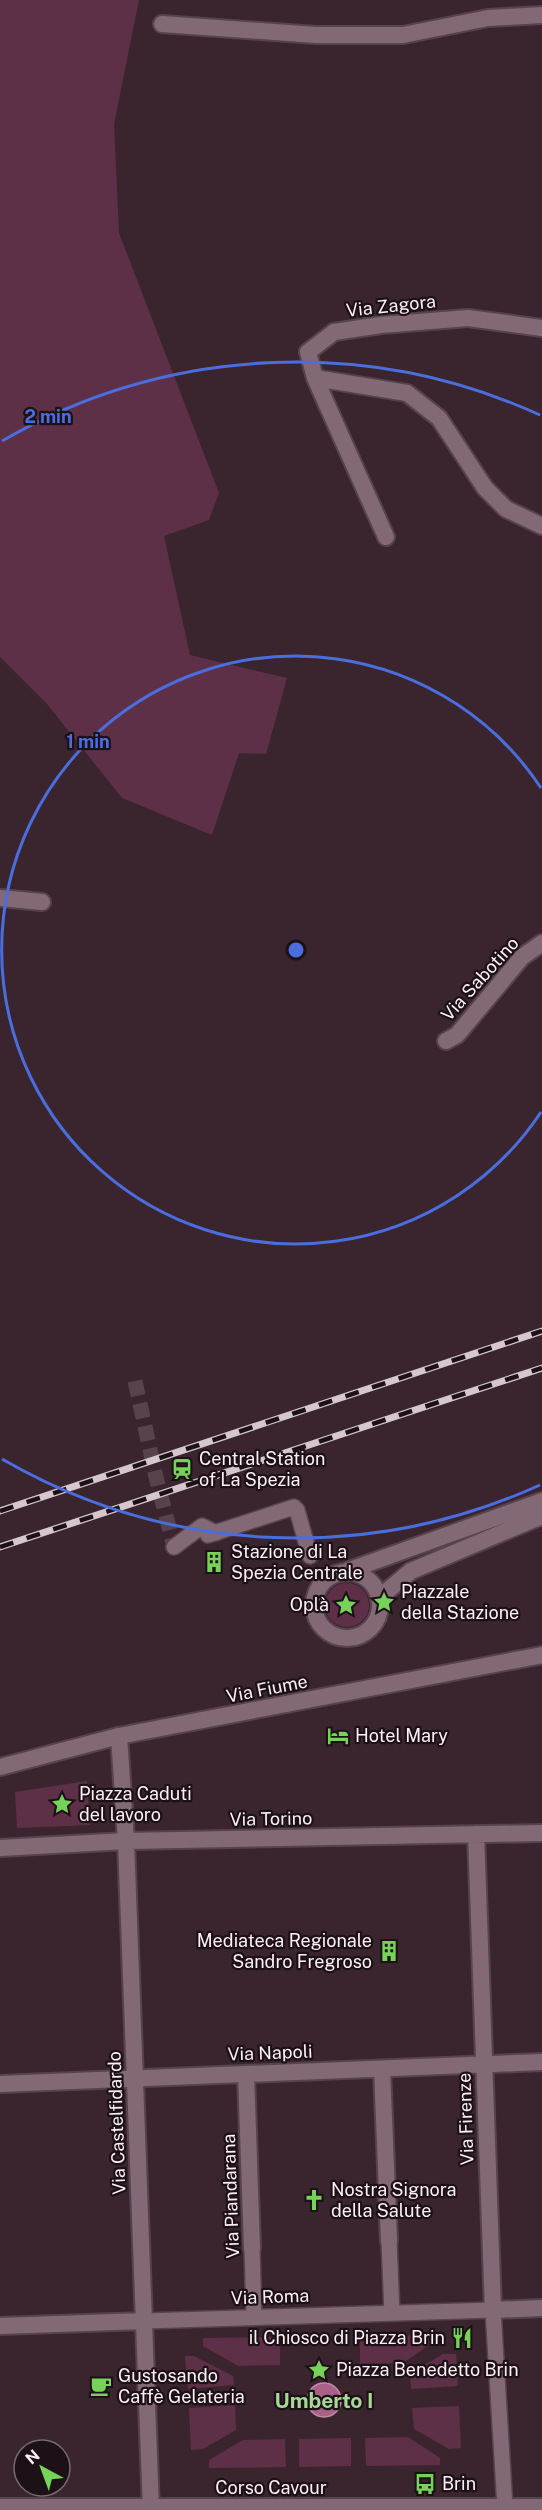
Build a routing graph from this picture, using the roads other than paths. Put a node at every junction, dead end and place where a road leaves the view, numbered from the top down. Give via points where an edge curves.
1 (542, 15) edge
2 (162, 24) dead end
3 (542, 328) edge
4 (315, 378) junction
5 (542, 526) edge
6 (386, 537) dead end
7 (0, 898) edge
8 (42, 902) dead end
9 (542, 943) edge
10 (446, 1041) dead end
11 (542, 1501) edge
12 (542, 1516) edge
13 (174, 1546) dead end
14 (310, 1556) dead end
15 (347, 1571) junction
16 (380, 1597) junction
17 (542, 1655) edge
18 (119, 1737) junction
19 (0, 1767) edge
20 (542, 1833) edge
21 (476, 1834) junction
22 (126, 1841) junction
23 (0, 1848) edge
24 (542, 2062) edge
25 (483, 2065) junction
26 (382, 2068) junction
27 (246, 2074) junction
28 (135, 2078) junction
29 (0, 2084) edge
30 (389, 2241) joint
31 (252, 2248) joint
32 (542, 2308) edge
33 (493, 2310) junction
34 (392, 2313) junction
35 (254, 2317) junction
36 (144, 2321) junction
37 (0, 2326) edge
38 (0, 2507) edge
39 (542, 2508) edge
40 (151, 2509) edge
41 (505, 2509) edge

1 - 2 street via 488,18 403,35 316,35
3 - 4 street, Via Zagora via 468,318 334,332 308,352
4 - 5 street via 407,393 439,418 485,488 506,509
4 - 6 street, Via Zagora
7 - 8 street
9 - 10 street, Via Sabotino via 522,957 457,1035
11 - 15 street
12 - 16 street via 411,1571
13 - 14 street via 202,1526 212,1534 294,1508
15 - 16 street via 368,1578
15 - 16 street via 336,1573 319,1587 314,1597 316,1619 322,1628 342,1638 363,1635 378,1619
17 - 18 street, Via Fiume
18 - 19 street, Via Fiume
18 - 22 street, Via Castelfidardo
20 - 21 street, Via Torino
21 - 22 street, Via Torino
21 - 25 street, Via Firenze
22 - 23 street, Via Torino
22 - 28 street, Via Castelfidardo
24 - 25 street, Via Napoli
25 - 26 street, Via Napoli
25 - 33 street, Via Firenze
26 - 27 street, Via Napoli
26 - 30 street
27 - 28 street, Via Napoli
27 - 31 street, Via Piandarana
28 - 29 street, Via Napoli
28 - 36 street, Via Castelfidardo
30 - 34 street
31 - 35 street, Via Piandarana
32 - 33 street, Via Roma
33 - 34 street, Via Roma
33 - 41 street, Via Firenze
34 - 35 street, Via Roma
35 - 36 street, Via Roma
36 - 37 street, Via Roma
36 - 40 street, Via Castelfidardo
38 - 40 street, Corso Cavour
39 - 41 street, Corso Cavour
40 - 41 street, Corso Cavour

